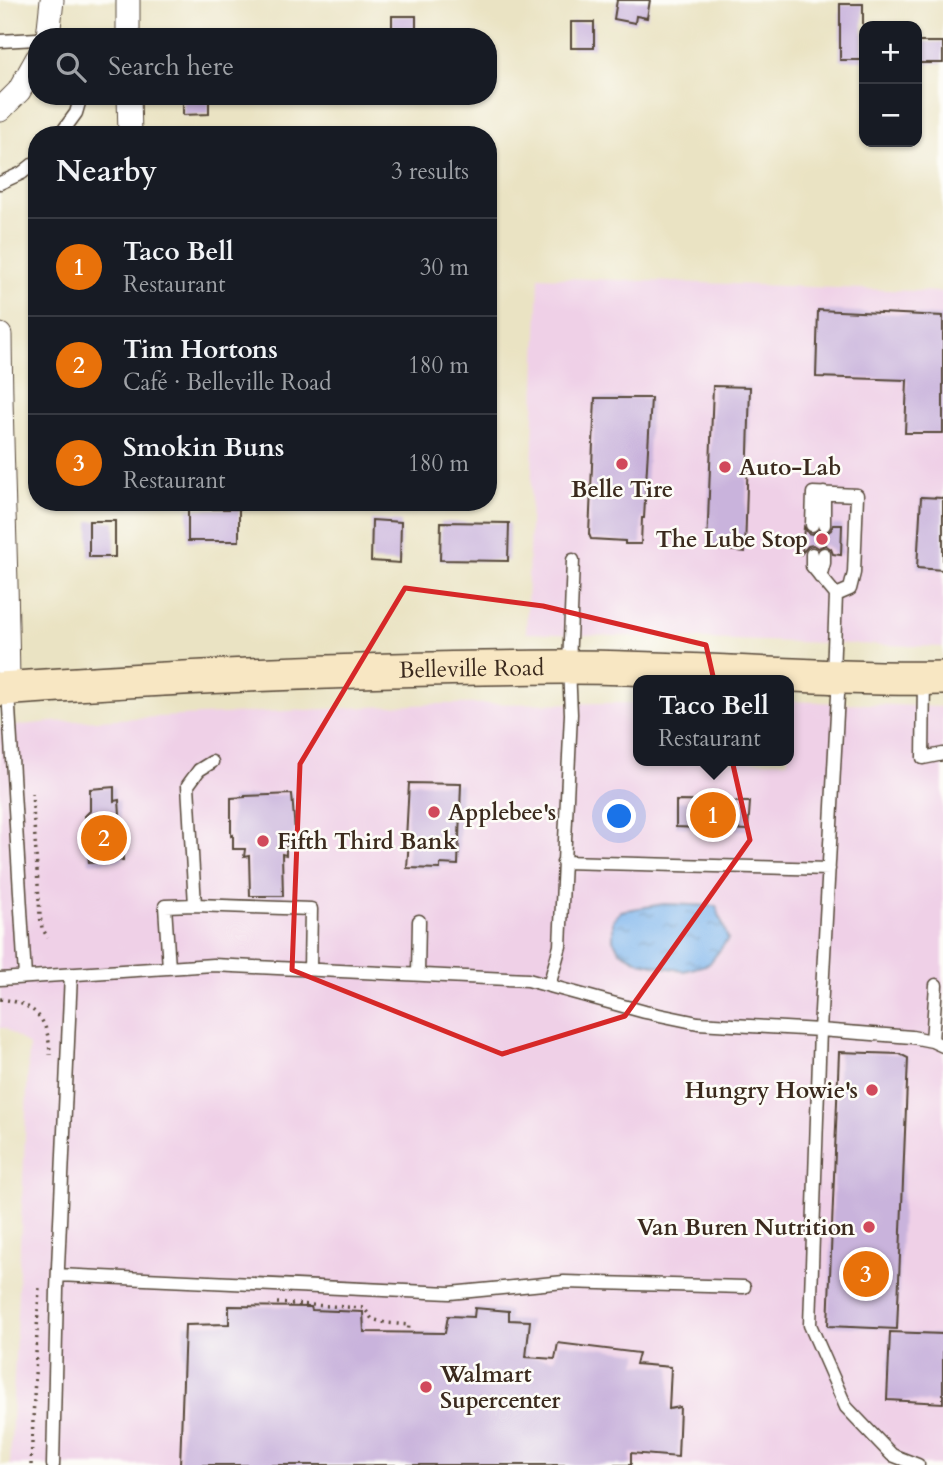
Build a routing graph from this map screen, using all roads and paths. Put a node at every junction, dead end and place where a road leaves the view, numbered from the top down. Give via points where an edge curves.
1 (52, 0) edge
2 (128, 0) edge
3 (49, 28) edge
4 (128, 28) edge
5 (28, 39) edge
6 (0, 41) edge
7 (28, 76) edge
8 (78, 105) edge
9 (129, 105) edge
10 (0, 110) edge
11 (67, 126) edge
12 (130, 126) edge
13 (28, 168) edge
14 (0, 183) edge
15 (0, 335) edge
16 (1, 447) edge
17 (818, 525) dead end
18 (818, 554) dead end
19 (573, 560) dead end
20 (836, 595) junction
21 (569, 667) junction
22 (836, 676) junction
23 (934, 679) edge
24 (4, 689) edge
25 (943, 754) edge
26 (212, 762) dead end
27 (32, 790) dead end
28 (563, 862) junction
29 (829, 869) junction
30 (195, 905) junction
31 (419, 921) dead end
32 (48, 938) dead end
33 (169, 968) junction
34 (310, 969) junction
35 (71, 974) junction
36 (418, 974) junction
37 (25, 977) junction
38 (0, 979) edge
39 (936, 985) dead end
40 (549, 986) junction
41 (0, 999) edge
42 (820, 1030) junction
43 (937, 1043) edge
44 (50, 1065) dead end
45 (58, 1275) junction
46 (40, 1279) dead end
47 (744, 1287) dead end
48 (276, 1303) dead end
49 (408, 1333) dead end
50 (32, 1465) edge
51 (53, 1465) edge
52 (918, 1465) edge

1 - 3 street
2 - 4 street
5 - 6 lane
7 - 10 street
8 - 11 lane
9 - 12 street
13 - 14 lane
15 - 16 street
16 - 24 street
17 - 20 lane via 813,493 857,495 854,573 850,589
18 - 20 lane via 812,566
19 - 21 lane
20 - 22 lane
21 - 22 main road, Belleville Road
21 - 24 main road, Belleville Road via 193,677
21 - 28 lane via 571,727
22 - 23 main road, Belleville Road
22 - 29 lane
23 - 25 lane via 923,758
24 - 37 lane
26 - 30 lane via 188,785
27 - 32 path via 40,915
28 - 29 lane
28 - 40 lane via 561,946
29 - 42 lane
30 - 33 lane via 165,906
30 - 34 lane via 311,909
31 - 36 lane
33 - 34 lane
33 - 35 lane
34 - 36 lane
35 - 37 lane
35 - 45 lane
36 - 40 lane via 528,980
37 - 38 lane
39 - 43 lane
40 - 42 lane via 698,1023
41 - 44 path via 27,1006 38,1015 49,1038
42 - 43 lane
42 - 52 lane via 810,1325 846,1407 891,1454
45 - 47 lane via 450,1293 564,1282
45 - 51 lane
46 - 50 path
48 - 49 path via 364,1308 372,1319 409,1325

